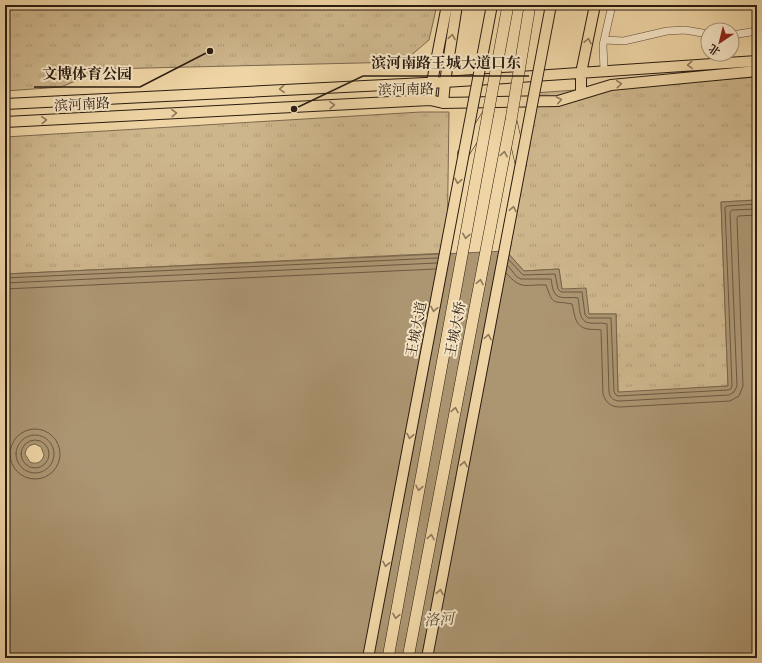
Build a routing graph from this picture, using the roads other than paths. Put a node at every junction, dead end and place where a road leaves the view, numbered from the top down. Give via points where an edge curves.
1 (447, 5) edge
2 (457, 5) edge
3 (492, 5) edge
4 (508, 5) edge
5 (530, 5) edge
6 (551, 5) edge
7 (595, 5) edge
8 (612, 5) edge
9 (757, 31) edge
10 (700, 33) edge
11 (740, 34) edge
12 (604, 40) junction
13 (757, 61) edge
14 (604, 70) junction
15 (757, 71) edge
16 (581, 73) junction
17 (432, 82) junction
18 (445, 82) junction
19 (581, 93) junction
20 (430, 100) junction
21 (443, 103) junction
22 (5, 104) edge
23 (488, 113) junction
24 (511, 120) junction
25 (5, 122) edge
26 (463, 154) junction
27 (521, 164) junction
28 (368, 658) edge
29 (388, 658) edge
30 (408, 658) edge
31 (427, 658) edge

1 - 17 main road
18 -> 2 main road
3 - 26 main road, 王城大道, bridge
4 - 23 highway, 王城大桥, bridge
5 - 24 highway, 王城大桥, bridge
6 - 27 main road, bridge
16 -> 7 main road
8 - 12 street
9 - 11 street
10 - 12 street via 673,30 624,41
12 - 14 street
13 -> 14 main road, 滨河南路
14 - 16 main road, 滨河南路
19 -> 15 main road, 滨河南路 via 611,85
16 - 18 main road, 滨河南路
16 - 19 main road
17 - 18 main road, 滨河南路
17 - 20 main road
17 -> 22 main road, 滨河南路
18 - 21 main road
21 -> 19 main road, 滨河南路 via 558,101
20 - 21 main road, 滨河南路
25 -> 20 main road, 滨河南路
23 - 26 highway, bridge
23 -> 29 highway, 王城大桥, bridge
24 - 27 highway, bridge
30 -> 24 highway, 王城大桥, bridge
26 -> 28 main road, 王城大道, bridge
31 -> 27 main road, bridge

